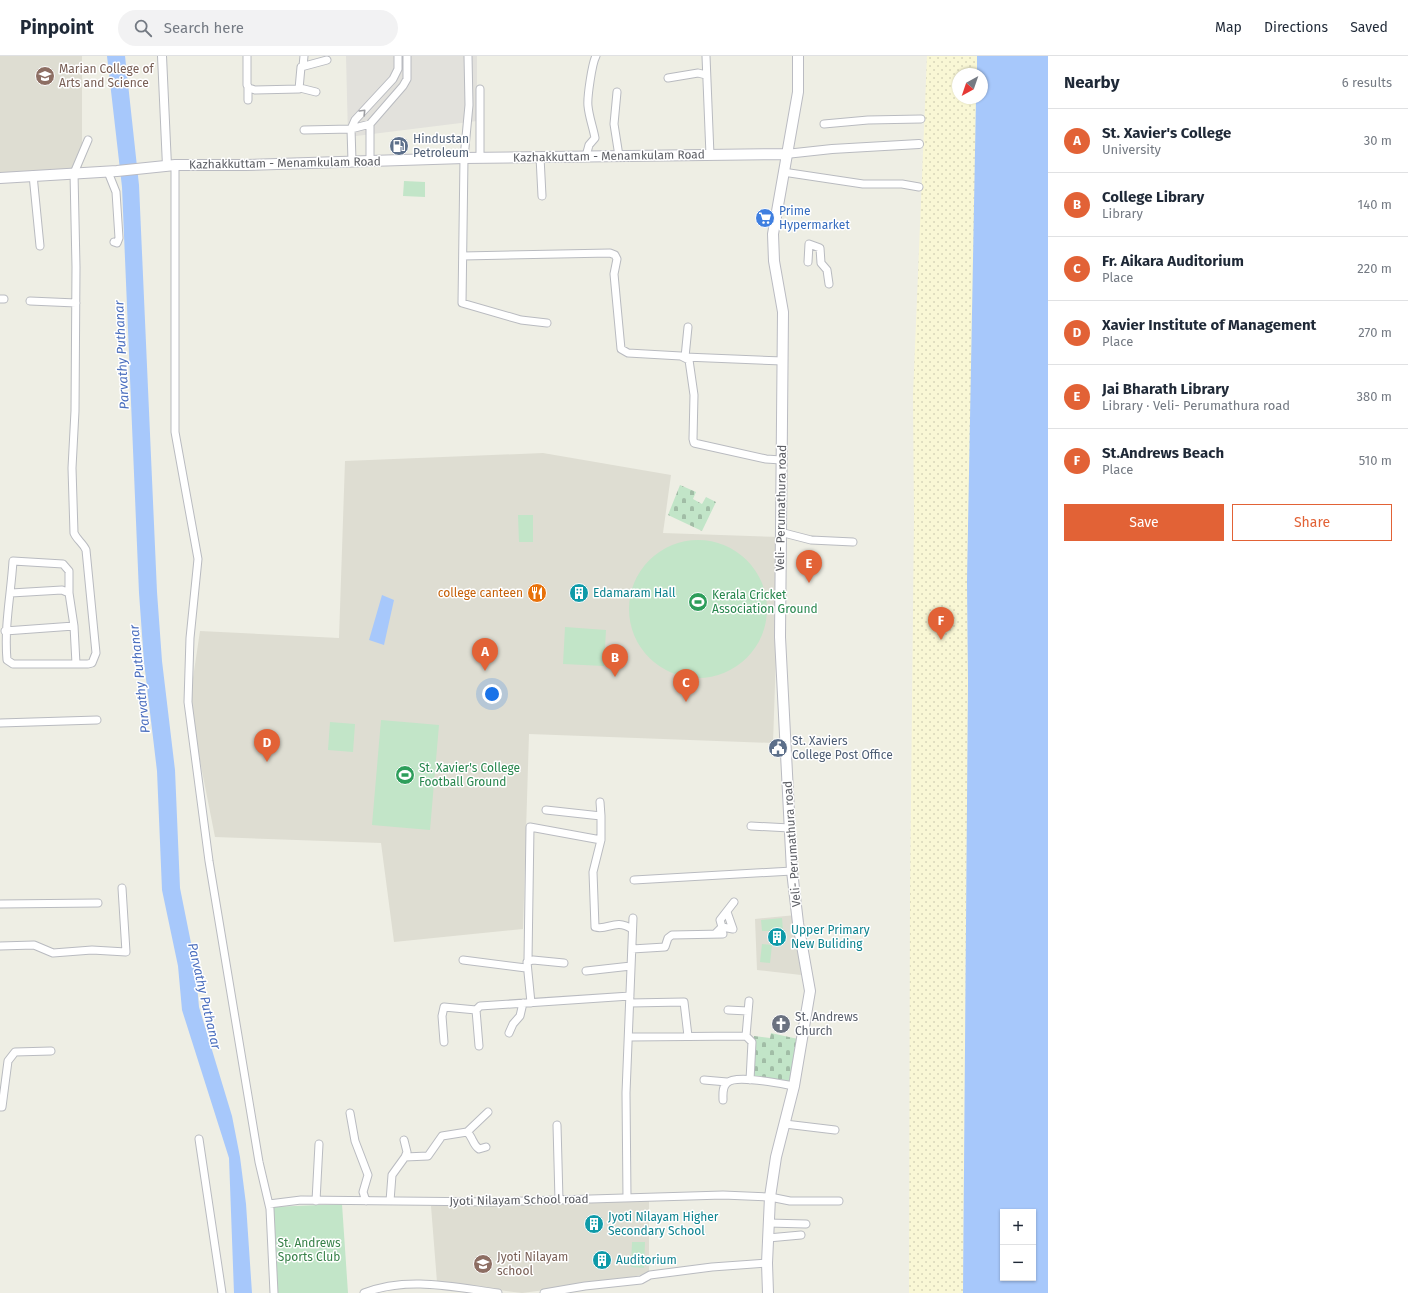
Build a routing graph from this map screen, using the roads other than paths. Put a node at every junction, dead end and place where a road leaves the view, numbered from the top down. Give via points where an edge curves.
1 (162, 56) edge
2 (247, 56) edge
3 (304, 56) edge
4 (398, 56) edge
5 (407, 56) edge
6 (468, 56) edge
7 (596, 56) edge
8 (706, 56) edge
9 (798, 56) edge
10 (327, 60) dead end
11 (303, 66) junction
12 (706, 75) junction
13 (668, 78) dead end
14 (248, 87) junction
15 (300, 88) junction
16 (480, 89) dead end
17 (316, 92) dead end
18 (617, 92) dead end
19 (248, 100) dead end
20 (921, 119) dead end
21 (370, 124) junction
22 (824, 124) dead end
23 (351, 129) junction
24 (304, 130) dead end
25 (88, 140) dead end
26 (919, 144) dead end
27 (786, 154) junction
28 (710, 155) junction
29 (586, 156) junction
30 (619, 156) junction
31 (480, 157) junction
32 (540, 157) junction
33 (464, 158) junction
34 (352, 161) junction
35 (370, 162) junction
36 (171, 166) junction
37 (113, 172) junction
38 (783, 172) junction
39 (74, 173) junction
40 (33, 175) junction
41 (0, 178) edge
42 (919, 187) dead end
43 (542, 196) dead end
44 (114, 242) dead end
45 (40, 246) dead end
46 (463, 256) junction
47 (808, 262) dead end
48 (829, 284) dead end
49 (30, 301) dead end
50 (76, 303) junction
51 (547, 323) dead end
52 (688, 327) dead end
53 (685, 357) junction
54 (783, 361) junction
55 (781, 460) junction
56 (780, 532) junction
57 (853, 542) dead end
58 (11, 593) junction
59 (69, 593) junction
60 (3, 622) edge
61 (74, 626) junction
62 (5, 631) junction
63 (76, 664) junction
64 (97, 720) dead end
65 (0, 723) edge
66 (600, 802) dead end
67 (546, 810) dead end
68 (601, 816) junction
69 (750, 826) dead end
70 (790, 828) junction
71 (601, 840) junction
72 (792, 871) junction
73 (634, 880) dead end
74 (122, 888) dead end
75 (734, 902) dead end
76 (98, 903) dead end
77 (0, 904) edge
78 (726, 912) junction
79 (633, 918) dead end
80 (632, 929) junction
81 (722, 930) junction
82 (0, 946) edge
83 (632, 948) junction
84 (463, 960) dead end
85 (528, 960) junction
86 (564, 963) dead end
87 (631, 966) junction
88 (526, 968) junction
89 (586, 971) dead end
90 (630, 1000) junction
91 (749, 1002) dead end
92 (527, 1003) junction
93 (476, 1010) junction
94 (728, 1010) dead end
95 (748, 1012) junction
96 (509, 1033) dead end
97 (688, 1036) junction
98 (746, 1036) junction
99 (629, 1037) junction
100 (444, 1042) dead end
101 (479, 1046) dead end
102 (51, 1050) dead end
103 (704, 1080) dead end
104 (750, 1080) junction
105 (727, 1082) junction
106 (794, 1086) junction
107 (723, 1100) dead end
108 (0, 1107) edge
109 (488, 1112) dead end
110 (350, 1113) dead end
111 (784, 1124) junction
112 (557, 1125) dead end
113 (835, 1130) dead end
114 (467, 1132) junction
115 (199, 1139) dead end
116 (404, 1140) dead end
117 (319, 1144) dead end
118 (486, 1147) dead end
119 (405, 1157) junction
120 (770, 1197) junction
121 (627, 1198) junction
122 (559, 1200) junction
123 (316, 1201) junction
124 (366, 1201) junction
125 (390, 1201) junction
126 (839, 1201) dead end
127 (269, 1204) junction
128 (768, 1223) junction
129 (806, 1224) dead end
130 (801, 1235) dead end
131 (768, 1238) junction
132 (767, 1263) junction
133 (576, 1290) edge
134 (222, 1293) edge
135 (274, 1293) edge
136 (364, 1293) edge
137 (498, 1293) edge
138 (544, 1293) edge
139 (768, 1293) edge

1 - 36 street
2 - 14 street
3 - 11 street
23 -> 4 street via 355,120 393,79 398,69
5 - 21 street via 406,79 403,86
6 - 33 street via 469,105
7 - 29 street via 592,64 588,105 595,138 589,145
8 - 12 street
9 - 27 main road, Veli- Perumathura road via 798,92
10 - 11 street
11 - 15 street
12 - 13 street via 698,72
12 - 28 street
14 - 15 street via 255,90
14 - 19 street
15 - 17 street
16 - 31 street
18 - 30 street via 614,124
20 - 22 street
21 - 23 street
21 - 35 street
23 - 24 street
23 - 34 street
25 - 39 street
26 - 27 street
27 - 28 main road, Kazhakkuttam - Menamkulam Road
27 - 38 main road, Veli- Perumathura road
28 - 30 main road, Kazhakkuttam - Menamkulam Road
29 - 30 main road, Kazhakkuttam - Menamkulam Road
29 - 32 main road, Kazhakkuttam - Menamkulam Road
31 - 32 main road, Kazhakkuttam - Menamkulam Road
31 - 33 main road, Kazhakkuttam - Menamkulam Road
32 - 43 street
33 - 35 main road, Kazhakkuttam - Menamkulam Road
33 - 46 street
34 - 35 main road, Kazhakkuttam - Menamkulam Road
34 - 36 main road, Kazhakkuttam - Menamkulam Road
36 - 37 main road, Kazhakkuttam - Menamkulam Road
36 - 127 street via 176,432 198,560 190,638 188,702 210,869 259,1162
37 - 39 main road, Kazhakkuttam - Menamkulam Road
37 - 44 street via 119,238 117,243
38 - 42 street via 863,184 902,184
38 - 54 main road, Veli- Perumathura road via 773,234 774,261 783,312
39 - 40 main road, Kazhakkuttam - Menamkulam Road
39 - 50 street
40 - 41 main road, Kazhakkuttam - Menamkulam Road
40 - 45 street
46 - 51 street via 462,303 521,320
46 - 53 street via 613,253 617,257 614,274 621,349 628,353
47 - 48 street via 809,244 820,248 821,263 827,270
49 - 50 street
50 - 63 street via 72,468 74,533 86,550 96,653 92,663
52 - 53 street
53 - 54 street
53 - 55 street via 690,363 694,395 694,443
54 - 55 main road, Veli- Perumathura road
55 - 56 main road, Veli- Perumathura road
56 - 57 street via 811,540
56 - 70 main road, Veli- Perumathura road via 780,637
58 - 59 street via 62,590
58 - 59 street via 13,561 63,564 69,571
58 - 60 street
59 - 61 street
60 - 62 street
61 - 62 street
61 - 63 street
62 - 63 street via 10,663
64 - 65 street
66 - 68 street
67 - 68 street
68 - 71 street
69 - 70 street
70 - 72 main road, Veli- Perumathura road
71 - 80 street via 593,872 595,927 625,924
71 - 85 street via 530,827
72 - 73 street
72 - 106 main road, Veli- Perumathura road via 810,991
74 - 82 street via 126,952 92,950 53,953 34,945
75 - 78 street
76 - 77 street
78 - 81 street via 720,920
78 - 81 street via 733,929
79 - 80 street
80 - 83 street
81 - 83 street via 714,934 672,935 665,947
83 - 87 street
84 - 88 street
85 - 86 street
85 - 88 street
87 - 89 street
87 - 90 street
88 - 92 street
90 - 92 street
90 - 97 street via 684,1002
90 - 99 street
91 - 95 street
92 - 93 street via 484,1005 477,1007
92 - 96 street
93 - 100 street via 444,1007
93 - 101 street
94 - 95 street
95 - 98 street
97 - 98 street
97 - 99 street
98 - 104 street via 752,1042
99 - 121 street via 626,1093
102 - 108 street via 15,1052 8,1061
103 - 105 street
104 - 105 street
104 - 106 street
105 - 107 street
106 - 111 main road, Veli- Perumathura road
109 - 114 street
110 - 124 street via 355,1141 368,1175 363,1192
111 - 113 street
111 - 120 main road, Veli- Perumathura road
112 - 122 street
114 - 118 street via 479,1149
114 - 119 street via 442,1136 428,1156
115 - 134 street
116 - 119 street via 407,1152
117 - 123 street
119 - 125 street via 392,1175
120 - 121 street, Jyoti Nilayam School road via 723,1195
120 - 126 street, Jyoti Nilayam School road via 790,1201
120 - 128 main road, Veli- Perumathura road
121 - 122 street, Jyoti Nilayam School road
122 - 125 street, Jyoti Nilayam School road
123 - 124 street, Jyoti Nilayam School road
123 - 127 street, Jyoti Nilayam School road
124 - 125 street, Jyoti Nilayam School road
127 - 135 street
128 - 129 street
128 - 131 main road, Veli- Perumathura road
130 - 131 street
131 - 132 main road, Veli- Perumathura road
132 - 133 street via 650,1275 641,1280
132 - 139 main road, Veli- Perumathura road
133 - 138 street
136 - 137 street via 399,1284 430,1283

